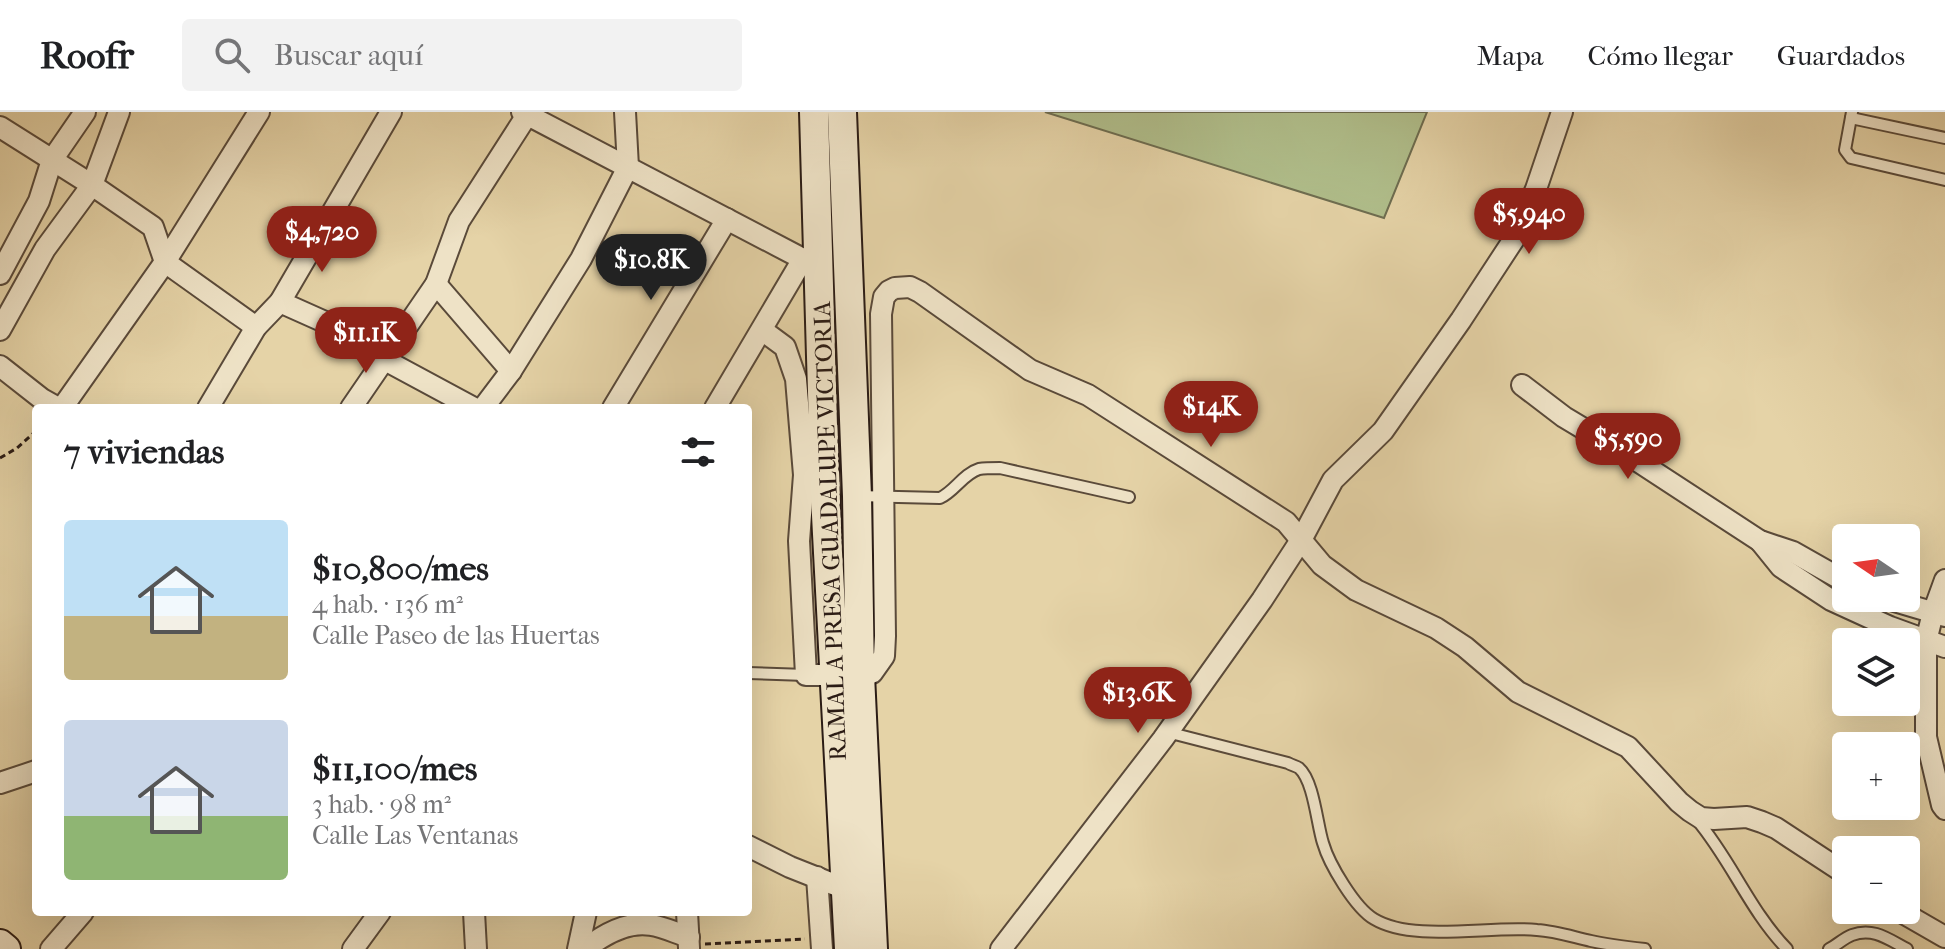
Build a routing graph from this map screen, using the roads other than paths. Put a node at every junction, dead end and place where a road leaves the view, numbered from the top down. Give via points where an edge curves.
1 (85, 112) edge
2 (119, 112) edge
3 (259, 112) edge
4 (391, 112) edge
5 (625, 112) edge
6 (814, 112) edge
7 (842, 112) edge
8 (1562, 112) edge
9 (524, 113) edge
10 (1852, 115) edge
11 (5, 131) edge
12 (1945, 138) edge
13 (52, 160) junction
14 (628, 167) junction
15 (1945, 180) edge
16 (92, 185) junction
17 (727, 219) junction
18 (811, 261) junction
19 (165, 262) junction
20 (0, 274) edge
21 (436, 284) junction
22 (280, 302) junction
23 (256, 327) junction
24 (0, 330) edge
25 (762, 330) junction
26 (383, 359) junction
27 (0, 366) edge
28 (511, 371) junction
29 (1522, 385) dead end
30 (52, 404) edge
31 (63, 404) edge
32 (210, 404) edge
33 (354, 404) edge
34 (467, 404) edge
35 (486, 404) edge
36 (615, 404) edge
37 (717, 404) edge
38 (870, 497) junction
39 (1129, 497) dead end
40 (1301, 540) junction
41 (1760, 541) junction
42 (1832, 576) edge
43 (1945, 580) edge
44 (1939, 614) edge
45 (1935, 644) edge
46 (752, 673) edge
47 (833, 676) junction
48 (1167, 732) junction
49 (32, 769) edge
50 (0, 783) edge
51 (1945, 809) edge
52 (1690, 811) junction
53 (752, 848) edge
54 (1832, 865) edge
55 (817, 877) junction
56 (848, 890) junction
57 (80, 916) edge
58 (377, 916) edge
59 (474, 916) edge
60 (585, 916) edge
61 (687, 916) edge
62 (1920, 923) edge
63 (1945, 937) edge
64 (689, 943) edge
65 (0, 944) edge
66 (822, 944) edge
67 (6, 949) edge
68 (51, 949) edge
69 (353, 949) edge
70 (476, 949) edge
71 (578, 949) edge
72 (585, 949) edge
73 (849, 949) edge
74 (873, 949) edge
75 (1001, 949) edge
76 (1645, 949) edge
77 (1787, 949) edge
78 (1829, 949) edge
79 (1907, 949) edge

1 - 13 street
2 - 16 street
3 - 19 street
4 - 22 street
5 - 14 street
6 - 18 main road, RAMAL A PRESA GUADALUPE VICTORIA
7 - 38 main road, RAMAL A PRESA GUADALUPE VICTORIA
8 - 40 street via 1516,236 1383,431 1333,480
9 - 14 street
9 - 21 street via 459,221
10 - 12 lane
10 - 15 lane via 1845,150 1851,158
11 - 13 street
13 - 16 street
13 - 20 street via 39,201
14 - 17 street
14 - 28 street via 581,259
16 - 19 street via 153,227
16 - 24 street via 45,249
17 - 18 street
17 - 36 street
18 - 25 street
18 - 47 main road, RAMAL A PRESA GUADALUPE VICTORIA
19 - 23 street
19 - 31 street
21 - 26 street
21 - 28 street
22 - 23 street
22 - 26 street via 336,327
23 - 32 street
25 - 37 street
25 - 47 street via 785,347 796,379 804,475 799,541
26 - 33 street
26 - 34 street
27 - 30 street
28 - 35 street
29 - 41 street
38 - 39 lane via 940,498 971,473 1000,468
38 - 40 street via 884,297 895,288 910,287 1030,370 1088,395 1286,522
38 - 47 main road, RAMAL A PRESA GUADALUPE VICTORIA
40 - 48 street
40 - 52 street via 1322,565 1356,590 1436,628 1518,692 1628,747
41 - 42 street via 1793,552
41 - 45 street via 1781,567 1831,600
43 - 44 street
44 - 45 street
45 - 51 street via 1926,737
46 - 47 lane
47 - 56 main road, RAMAL A PRESA GUADALUPE VICTORIA
47 - 74 main road, RAMAL A PRESA GUADALUPE VICTORIA
48 - 75 street
48 - 76 lane via 1299,768 1331,863 1374,919 1405,929 1535,929
49 - 50 street
52 - 54 street via 1701,818 1747,817 1762,822
52 - 77 lane
53 - 55 street
55 - 56 street
55 - 66 street
56 - 73 main road, RAMAL A PRESA GUADALUPE VICTORIA
57 - 68 street
58 - 69 street
59 - 70 street
60 - 71 street
61 - 64 street
62 - 63 street
64 - 72 street via 654,925 640,924 601,936
65 - 67 main road
78 - 79 lane via 1853,934 1875,932

